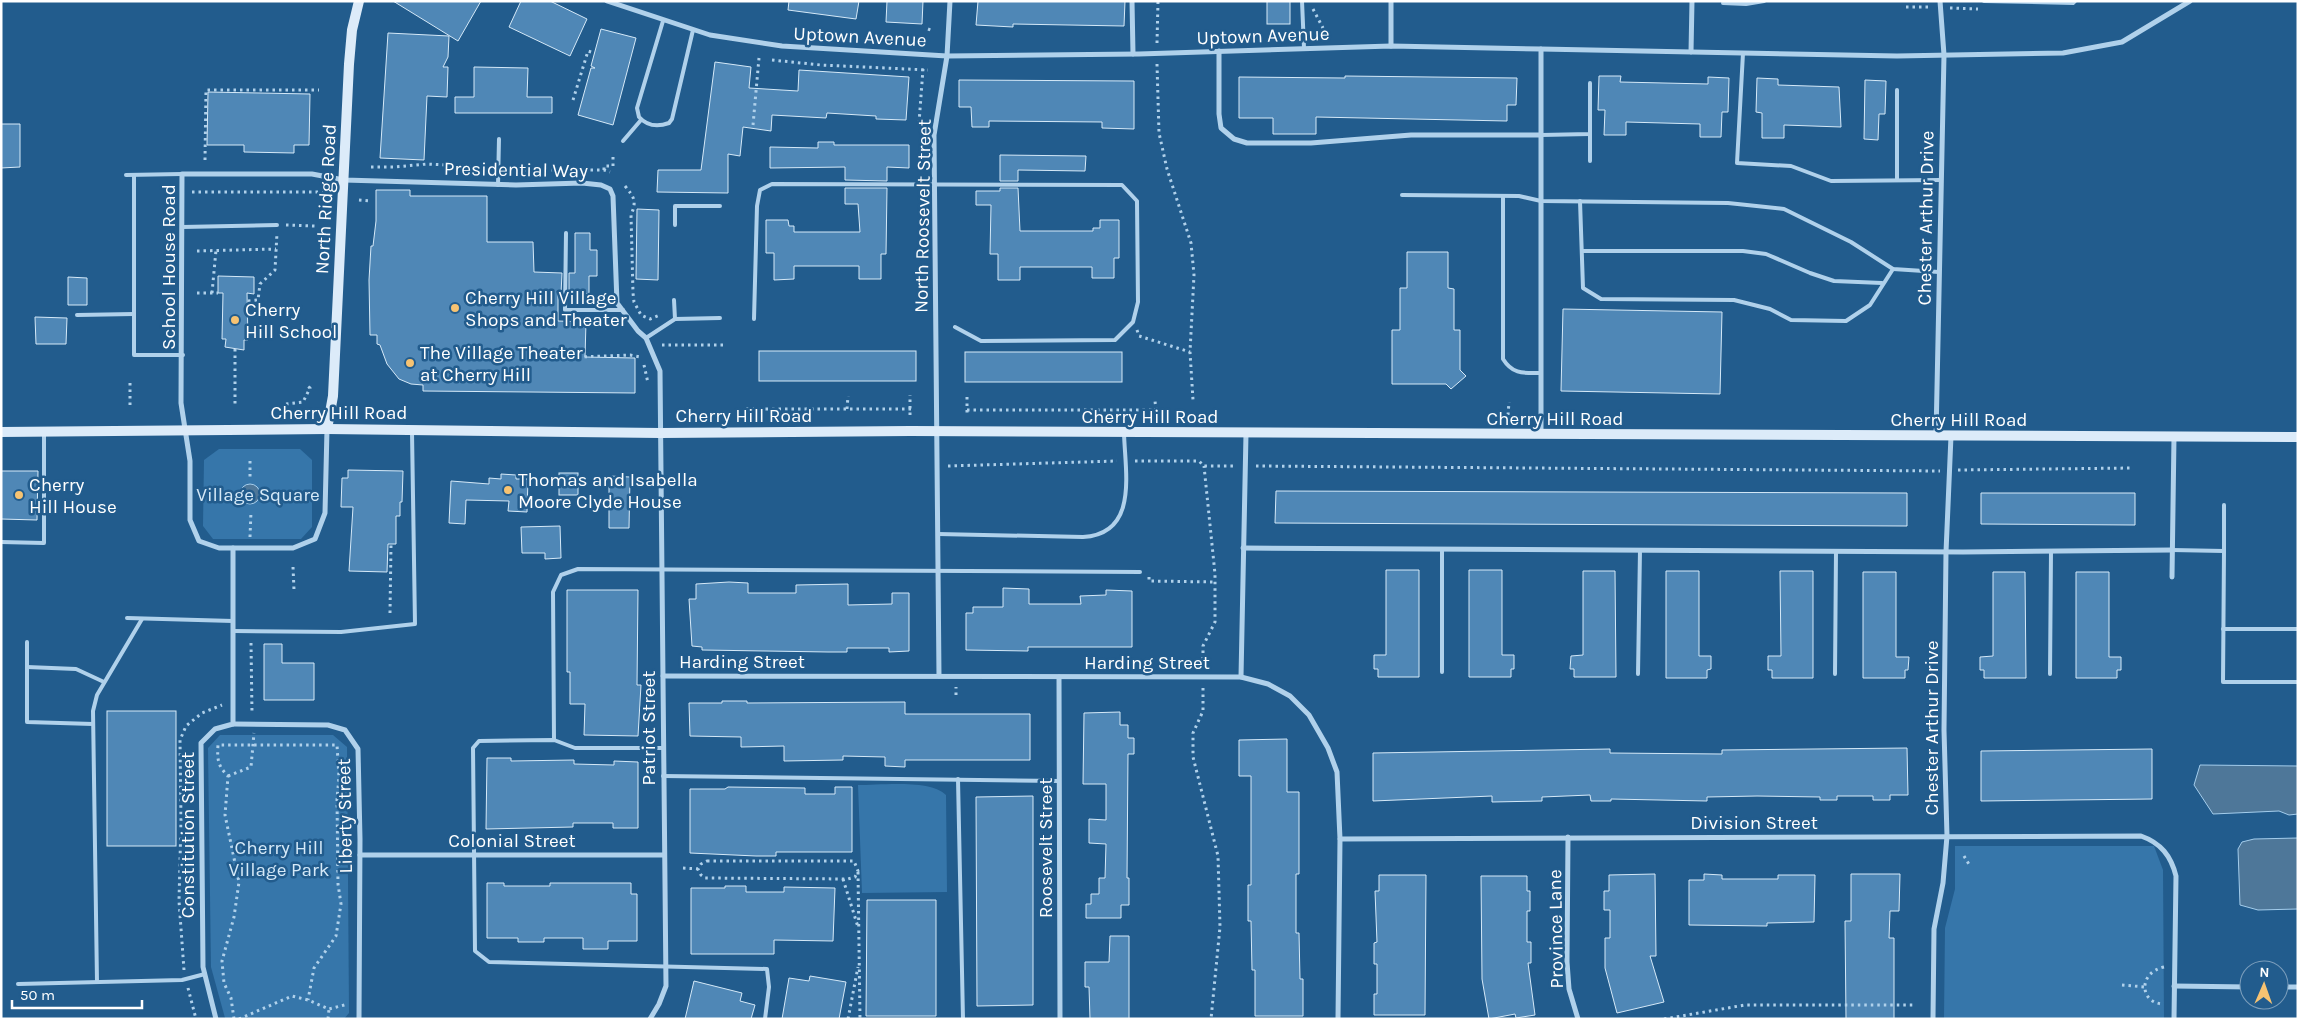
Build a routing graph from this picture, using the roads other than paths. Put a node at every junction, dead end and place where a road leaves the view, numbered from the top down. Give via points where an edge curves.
1 (359, 1) edge
2 (607, 1) edge
3 (950, 1) edge
4 (1132, 1) edge
5 (1302, 1) edge
6 (1391, 1) edge
7 (1692, 1) edge
8 (1764, 1) edge
9 (1940, 1) edge
10 (1984, 1) edge
11 (2075, 1) edge
12 (2190, 1) edge
13 (1724, 3) dead end
14 (662, 21) junction
15 (693, 30) junction
16 (1391, 46) junction
17 (1304, 48) junction
18 (1541, 49) junction
19 (1219, 51) junction
20 (1691, 52) junction
21 (1743, 53) junction
22 (1133, 54) junction
23 (1944, 55) junction
24 (947, 56) junction
25 (1590, 84) dead end
26 (1898, 90) dead end
27 (641, 120) junction
28 (1590, 134) junction
29 (1541, 135) junction
30 (499, 139) dead end
31 (623, 141) dead end
32 (1590, 161) dead end
33 (182, 174) junction
34 (126, 175) dead end
35 (134, 175) junction
36 (344, 180) junction
37 (1897, 180) junction
38 (1941, 180) junction
39 (498, 185) junction
40 (934, 185) junction
41 (1402, 195) dead end
42 (1503, 196) junction
43 (1541, 201) junction
44 (1580, 201) junction
45 (720, 206) dead end
46 (277, 225) road end
47 (675, 225) dead end
48 (182, 227) junction
49 (566, 233) dead end
50 (1582, 251) junction
51 (1893, 269) junction
52 (1939, 272) junction
53 (1882, 284) junction
54 (674, 300) dead end
55 (623, 310) junction
56 (134, 314) junction
57 (77, 315) dead end
58 (720, 318) dead end
59 (675, 319) junction
60 (754, 319) dead end
61 (955, 327) dead end
62 (646, 338) junction
63 (183, 355) junction
64 (1541, 373) junction
65 (327, 429) junction
66 (412, 429) junction
67 (185, 430) junction
68 (938, 431) junction
69 (1, 432) edge
70 (44, 432) junction
71 (660, 433) junction
72 (1124, 433) junction
73 (1246, 434) junction
74 (1541, 435) junction
75 (1936, 436) junction
76 (1951, 436) junction
77 (2174, 437) junction
78 (2298, 437) edge
79 (2224, 505) dead end
80 (938, 534) junction
81 (1, 542) edge
82 (232, 548) junction
83 (1243, 548) junction
84 (1442, 550) junction
85 (1640, 550) junction
86 (2172, 550) junction
87 (1836, 551) junction
88 (2050, 551) junction
89 (2224, 551) junction
90 (1946, 552) junction
91 (662, 569) junction
92 (938, 571) junction
93 (1140, 572) road end
94 (2172, 577) dead end
95 (127, 618) dead end
96 (142, 619) junction
97 (233, 621) junction
98 (2223, 629) junction
99 (2298, 629) edge
100 (233, 631) junction
101 (27, 642) dead end
102 (27, 667) junction
103 (1442, 672) dead end
104 (1638, 674) dead end
105 (1835, 674) dead end
106 (2050, 674) dead end
107 (663, 676) junction
108 (938, 676) junction
109 (1240, 677) junction
110 (1059, 678) junction
111 (104, 682) junction
112 (2298, 682) edge
113 (93, 724) junction
114 (233, 724) junction
115 (554, 740) junction
116 (663, 748) junction
117 (663, 776) junction
118 (958, 780) junction
119 (1060, 781) junction
120 (1947, 836) junction
121 (1568, 837) junction
122 (1340, 839) junction
123 (360, 855) junction
124 (474, 855) junction
125 (664, 855) junction
126 (666, 965) junction
127 (204, 974) junction
128 (97, 982) junction
129 (18, 984) dead end
130 (2174, 986) junction
131 (2239, 987) edge
132 (216, 1019) edge
133 (359, 1019) edge
134 (650, 1019) edge
135 (765, 1019) edge
136 (963, 1019) edge
137 (1060, 1019) edge
138 (1338, 1019) edge
139 (1578, 1019) edge
140 (1933, 1019) edge
141 (2174, 1019) edge

1 - 36 main road, North Ridge Road via 349,64
2 - 14 street, Uptown Avenue
3 - 24 street, North Roosevelt Street
4 - 22 street
5 - 17 lane
6 - 16 street
7 - 20 street
8 - 13 lane
9 - 23 street, Chester Arthur Drive
10 - 11 lane
12 - 23 street, Uptown Avenue via 2122,42 2063,53
14 - 15 street, Uptown Avenue
14 - 27 lane via 637,108
15 - 24 street, Uptown Avenue via 710,36 782,46
15 - 27 lane via 669,123 659,126
16 - 17 street, Uptown Avenue
16 - 18 street, Uptown Avenue
17 - 19 street, Uptown Avenue
18 - 20 street, Uptown Avenue
18 - 29 street
19 - 22 street, Uptown Avenue
19 - 29 street via 1221,128 1234,139 1247,143 1311,143 1411,136
20 - 21 street, Uptown Avenue
21 - 23 street, Uptown Avenue
21 - 37 lane via 1737,163 1791,166 1831,181
22 - 24 street, Uptown Avenue
23 - 38 street, Chester Arthur Drive
24 - 40 street, North Roosevelt Street via 934,135
25 - 28 lane
26 - 37 lane
27 - 31 lane
28 - 29 lane
28 - 32 lane
29 - 43 street
30 - 39 lane
33 - 35 lane
33 - 36 street, School House Road via 312,174
33 - 48 street, School House Road
34 - 35 lane
35 - 56 lane
36 - 39 street, Presidential Way
36 - 65 main road, North Ridge Road via 334,396
37 - 38 lane
38 - 52 street, Chester Arthur Drive
39 - 55 street, Presidential Way via 582,183 610,189 615,218 617,303
40 - 60 lane via 772,184 760,190 756,214
40 - 61 lane via 1122,185 1137,201 1138,302 1133,322 1115,340 981,341
40 - 68 street, North Roosevelt Street
41 - 42 lane
42 - 43 lane
42 - 64 lane via 1503,359 1509,369 1519,373
43 - 44 lane
43 - 64 street
44 - 50 lane
44 - 51 lane via 1728,203 1784,209 1851,242
45 - 47 lane via 675,206
46 - 48 lane
48 - 63 street, School House Road
49 - 55 lane via 565,310
50 - 53 lane via 1743,251 1766,254 1834,281
50 - 53 lane via 1583,288 1601,299 1734,300 1770,309 1791,320 1846,321 1870,306
51 - 52 lane
51 - 53 lane
52 - 75 street, Chester Arthur Drive
54 - 59 lane
55 - 62 street, Presidential Way
56 - 57 lane
56 - 63 lane via 134,355
58 - 59 lane
59 - 62 lane
62 - 71 street, Presidential Way via 660,371
63 - 67 street, School House Road via 181,403
64 - 74 street
65 - 66 main road, Cherry Hill Road
65 - 67 main road, Cherry Hill Road
65 - 82 street via 325,513 315,539 293,548
66 - 71 main road, Cherry Hill Road
66 - 100 lane via 415,624 341,632
67 - 70 main road, Cherry Hill Road
67 - 82 street via 190,461 190,520 199,541
68 - 71 main road, Cherry Hill Road
68 - 72 main road, Cherry Hill Road
68 - 80 street
69 - 70 main road, Cherry Hill Road
70 - 81 lane via 44,543
71 - 91 street, Patriot Street
72 - 73 main road, Cherry Hill Road
72 - 80 lane via 1126,498 1115,525 1103,533 1083,537
73 - 74 main road, Cherry Hill Road
73 - 83 street
74 - 75 main road, Cherry Hill Road
75 - 76 main road, Cherry Hill Road
76 - 77 main road, Cherry Hill Road
76 - 90 street, Chester Arthur Drive
77 - 78 main road, Cherry Hill Road
77 - 86 street
79 - 89 lane
80 - 92 street
82 - 97 street
83 - 84 street
83 - 109 street
84 - 85 street
84 - 103 lane
85 - 87 street
85 - 104 lane
86 - 88 street
86 - 89 lane
86 - 94 street
87 - 90 street
87 - 105 lane
88 - 90 street
88 - 106 lane
89 - 98 lane
90 - 120 street, Chester Arthur Drive via 1944,730
91 - 92 lane
91 - 107 street, Patriot Street
91 - 115 lane via 578,569 562,575 553,592
92 - 93 lane
92 - 108 street
95 - 96 lane
96 - 97 lane
96 - 111 lane
97 - 100 street
98 - 99 lane
98 - 112 lane via 2223,682
100 - 114 street
101 - 102 lane
102 - 111 lane via 76,668
102 - 113 lane via 27,722
107 - 108 street, Harding Street
107 - 116 street, Patriot Street
108 - 110 street, Harding Street
109 - 110 street, Harding Street
109 - 122 street, Harding Street via 1268,684 1309,715 1328,748 1336,772
110 - 119 street, Roosevelt Street
111 - 113 lane via 97,695
113 - 128 lane
114 - 123 street, Liberty Street via 328,725 345,730 358,749
114 - 127 street, Constitution Street via 216,729 201,743
115 - 116 lane via 575,748
115 - 124 lane via 480,741 473,748
116 - 117 street, Patriot Street
117 - 118 lane
117 - 125 street, Patriot Street
118 - 119 lane
118 - 136 lane
119 - 137 street, Roosevelt Street
120 - 121 street, Division Street
120 - 130 street, Division Street via 2141,836 2152,840 2173,862 2176,876
120 - 140 street, Chester Arthur Drive via 1943,883 1934,929
121 - 122 street, Division Street
121 - 139 street, Province Lane via 1568,980
122 - 138 street, Harding Street
123 - 124 street, Colonial Street
123 - 133 street, Liberty Street
124 - 125 street, Colonial Street
124 - 126 lane via 475,951 489,962
125 - 126 street, Patriot Street
126 - 134 street, Patriot Street via 666,986
126 - 135 lane via 767,969 769,987
127 - 128 lane via 186,979
127 - 132 street, Constitution Street
128 - 129 lane
130 - 131 street
130 - 141 street

